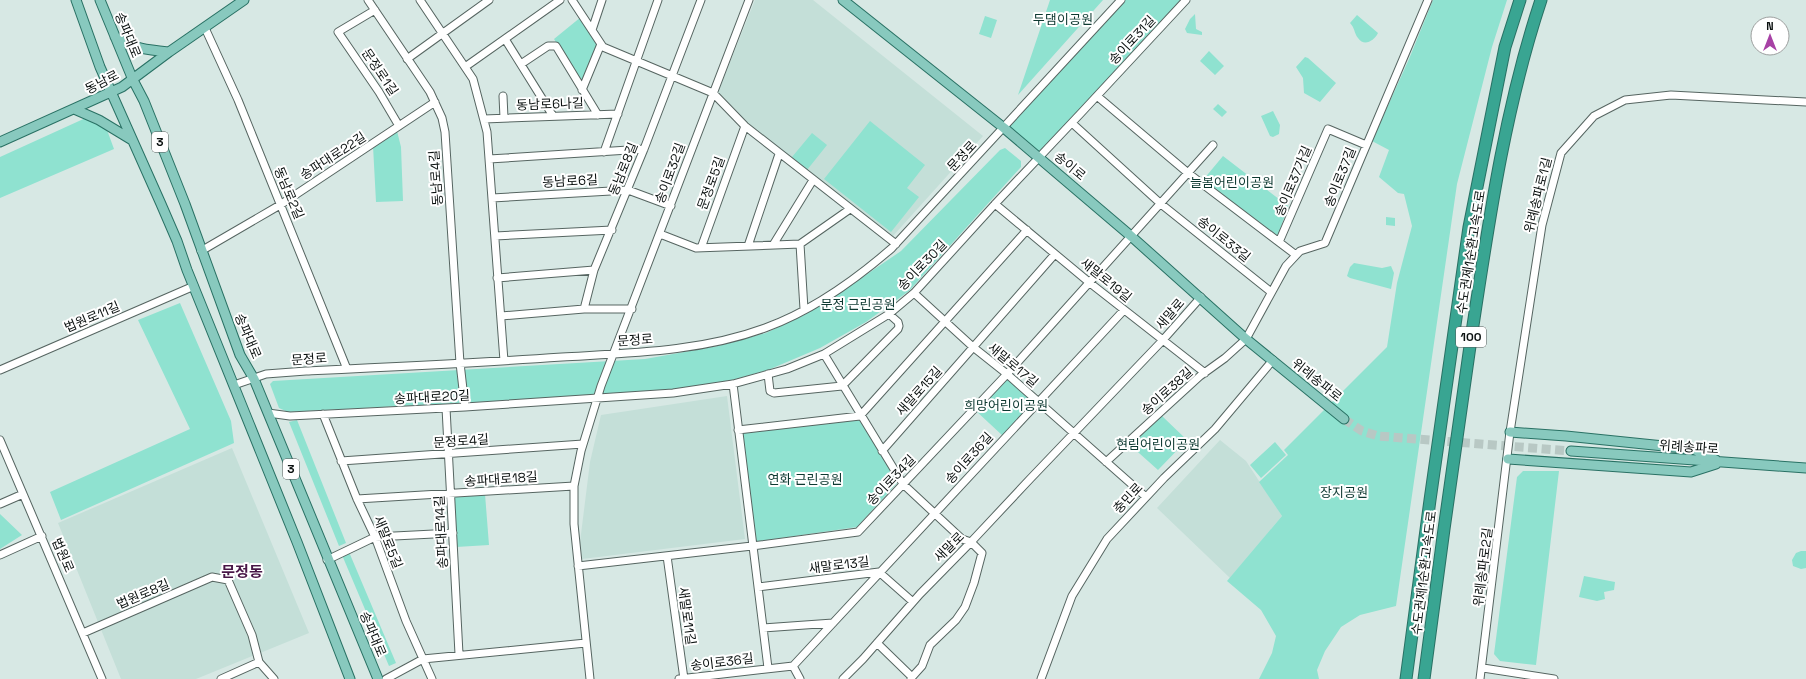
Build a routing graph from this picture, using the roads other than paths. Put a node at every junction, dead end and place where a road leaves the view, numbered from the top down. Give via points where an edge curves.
1 (76, 0) edge
2 (100, 0) edge
3 (244, 0) edge
4 (368, 0) edge
5 (420, 0) edge
6 (489, 0) edge
7 (560, 0) edge
8 (572, 0) edge
9 (602, 0) edge
10 (658, 0) edge
11 (701, 0) edge
12 (749, 0) edge
13 (843, 0) edge
14 (1121, 0) edge
15 (1186, 0) edge
16 (1428, 0) edge
17 (1520, 0) edge
18 (1541, 0) edge
19 (375, 10) junction
20 (205, 28) junction
21 (592, 30) junction
22 (442, 33) junction
23 (115, 38) junction
24 (505, 39) junction
25 (601, 44) junction
26 (169, 52) junction
27 (407, 58) junction
28 (636, 61) junction
29 (521, 64) junction
30 (465, 67) junction
31 (672, 77) junction
32 (133, 80) junction
33 (582, 90) junction
34 (713, 93) junction
35 (110, 94) junction
36 (503, 96) dead end
37 (1097, 96) junction
38 (436, 102) junction
39 (1806, 102) edge
40 (74, 109) junction
41 (618, 114) junction
42 (598, 115) junction
43 (554, 116) junction
44 (504, 118) junction
45 (484, 119) junction
46 (1072, 123) junction
47 (399, 126) junction
48 (744, 126) junction
49 (1004, 128) junction
50 (132, 140) junction
51 (0, 142) edge
52 (1213, 145) dead end
53 (1366, 145) junction
54 (644, 150) junction
55 (604, 152) junction
56 (779, 154) junction
57 (1039, 158) junction
58 (489, 159) junction
59 (1188, 173) junction
60 (813, 180) junction
61 (628, 190) junction
62 (492, 198) junction
63 (995, 204) junction
64 (1161, 204) junction
65 (280, 205) junction
66 (671, 206) junction
67 (850, 209) junction
68 (612, 230) junction
69 (1027, 230) junction
70 (660, 234) junction
71 (495, 236) junction
72 (1132, 237) junction
73 (1279, 242) junction
74 (800, 244) junction
75 (896, 244) junction
76 (773, 245) junction
77 (748, 246) junction
78 (701, 248) junction
79 (201, 251) junction
80 (1055, 254) junction
81 (1296, 256) junction
82 (594, 270) junction
83 (497, 278) junction
84 (1090, 283) junction
85 (194, 286) junction
86 (1271, 292) junction
87 (914, 293) junction
88 (1201, 297) junction
89 (584, 308) junction
90 (632, 309) junction
91 (804, 309) junction
92 (1124, 310) junction
93 (888, 314) junction
94 (501, 316) junction
95 (945, 321) junction
96 (1246, 339) junction
97 (1162, 341) junction
98 (973, 347) junction
99 (614, 354) junction
100 (824, 354) junction
101 (1273, 360) junction
102 (504, 361) junction
103 (460, 363) junction
104 (347, 369) junction
105 (0, 370) edge
106 (1205, 373) junction
107 (768, 374) junction
108 (1007, 374) junction
109 (254, 379) junction
110 (733, 384) junction
111 (234, 385) junction
112 (842, 386) junction
113 (597, 398) junction
114 (1038, 402) junction
115 (446, 408) junction
116 (465, 408) junction
117 (268, 413) junction
118 (323, 414) junction
119 (860, 416) junction
120 (1344, 419) tunnel mouth
121 (738, 430) junction
122 (1510, 432) junction
123 (1073, 433) junction
124 (0, 440) edge
125 (583, 444) junction
126 (882, 451) junction
127 (1571, 451) tunnel mouth
128 (448, 454) junction
129 (1508, 459) junction
130 (341, 461) junction
131 (1106, 462) junction
132 (1721, 463) junction
133 (1806, 468) edge
134 (902, 484) junction
135 (574, 486) junction
136 (23, 494) junction
137 (450, 494) junction
138 (1146, 497) junction
139 (357, 500) junction
140 (0, 504) edge
141 (935, 514) junction
142 (453, 533) junction
143 (42, 536) junction
144 (375, 536) junction
145 (971, 542) junction
146 (752, 546) junction
147 (0, 555) edge
148 (667, 556) junction
149 (327, 560) junction
150 (578, 566) junction
151 (879, 572) junction
152 (758, 587) junction
153 (913, 602) junction
154 (833, 623) junction
155 (763, 628) junction
156 (83, 632) junction
157 (586, 643) junction
158 (877, 643) junction
159 (459, 654) junction
160 (423, 659) junction
161 (259, 662) junction
162 (793, 666) junction
163 (768, 668) junction
164 (1482, 668) junction
165 (912, 678) edge
166 (102, 679) edge
167 (221, 679) edge
168 (274, 679) edge
169 (350, 679) edge
170 (378, 679) edge
171 (386, 679) edge
172 (432, 679) edge
173 (590, 679) edge
174 (679, 679) edge
175 (684, 679) edge
176 (800, 679) edge
177 (843, 679) edge
178 (1041, 679) edge
179 (1406, 679) edge
180 (1424, 679) edge
181 (1480, 679) edge
182 (1554, 679) edge

1 - 35 main road, 3
2 - 23 main road, 송파대로 / 3
3 - 20 main road, 동남로
4 - 19 street, 동남로4길
5 - 22 street
6 - 22 street
7 - 24 street
8 - 21 street
9 - 21 street
10 - 28 street, 동남로8길
11 - 31 street, 동남로8길
12 - 34 street, 송이로32길
13 - 49 main road, 송이로
14 - 49 street, 문정로
15 - 37 street, 송이로31길
16 - 53 street, 송이로37길
17 - 179 highway, 수도권제1순환고속도로 / 100 via 1505,47 1469,227
18 - 180 highway, 수도권제1순환고속도로 / 100 via 1525,47 1503,140 1487,230
19 - 27 street, 동남로4길
19 - 47 street, 문정로1길 via 338,32
20 - 26 main road, 동남로
20 - 65 street, 동남로2길 via 238,100
21 - 25 street
22 - 27 street
22 - 30 street
23 - 26 main road via 144,50
23 - 32 main road, 송파대로 / 3
24 - 29 street
24 - 30 street
25 - 28 street
25 - 33 street
26 - 32 main road, 동남로
27 - 38 street, 동남로4길
28 - 31 street
28 - 41 street, 동남로8길
29 - 33 street, 동남로6나길 via 548,46 556,46
29 - 43 street
30 - 45 street via 473,80
31 - 34 street
31 - 54 street, 동남로8길
32 - 35 main road, 동남로
32 - 79 main road, 송파대로 / 3 via 144,100
33 - 42 street, 동남로6나길
34 - 48 street
34 - 66 street, 송이로32길
35 - 40 main road, 동남로
35 - 50 main road, 3
36 - 44 street, 동남로6나길
37 - 46 street, 송이로31길
37 - 59 street
38 - 47 street, 송파대로22길
38 - 103 street, 동남로4길 via 445,132
39 - 122 street, 위례송파로1길 via 1671,95 1625,100 1594,116 1561,153 1542,225
40 - 50 main road via 99,120
40 - 51 main road, 동남로
41 - 42 street, 동남로6나길
41 - 55 street, 동남로8길
42 - 43 street, 동남로6나길
43 - 44 street, 동남로6나길
44 - 45 street, 동남로6나길
45 - 58 street
46 - 57 street, 송이로31길
46 - 64 street
47 - 65 street, 송파대로22길
48 - 56 street
48 - 78 street, 문정로5길
49 - 57 main road, 송이로
49 - 75 street, 문정로
50 - 85 main road, 3
52 - 59 street
53 - 73 street, 송이로37가길 via 1328,129
53 - 81 street, 송이로37길 via 1325,244 1300,252
54 - 55 street, 동남로6길
54 - 61 street, 동남로8길
55 - 58 street, 동남로6길
56 - 60 street
56 - 77 street
57 - 63 street, 송이로30길
57 - 72 main road, 송이로
58 - 62 street
59 - 64 street
59 - 73 street
60 - 67 street
60 - 76 street
61 - 62 street, 동남로6길
61 - 66 street, 동남로6길
61 - 68 street, 동남로8길
62 - 71 street
63 - 69 street, 새말로19길
63 - 87 street, 송이로30길
64 - 72 street
64 - 86 street, 송이로33길
65 - 79 street, 송파대로22길
65 - 104 street, 동남로2길
66 - 70 street, 송이로32길
67 - 74 street
67 - 75 street
68 - 71 street
68 - 82 street, 동남로8길
69 - 80 street, 새말로19길
69 - 95 street
70 - 78 street
70 - 90 street, 송이로32길
71 - 83 street
72 - 84 street, 송이로34길
72 - 88 main road, 송이로
73 - 81 street
74 - 76 street
74 - 91 street
75 - 91 street, 문정로 via 867,270
76 - 77 street
77 - 78 street
79 - 109 main road, 송파대로 / 3 via 240,355
80 - 84 street, 새말로19길
80 - 98 street, 새말로17길
81 - 86 street, 송이로37길 via 1286,266
82 - 83 street
82 - 89 street, 동남로8길
83 - 94 street
84 - 92 street, 새말로19길
84 - 108 street, 송이로34길
85 - 105 street, 법원로11길
85 - 111 main road, 3
86 - 96 street, 송이로37길
87 - 93 street, 송이로30길
87 - 95 street, 새말로17길
88 - 96 main road, 송이로
88 - 97 street, 새말로
89 - 90 street
89 - 94 street
90 - 99 street, 송이로32길
91 - 99 street, 문정로 via 775,324 724,340 660,351
92 - 97 street, 새말로19길
92 - 114 street, 송이로36길
93 - 100 street, 송이로30길
93 - 112 street via 898,322 898,329
94 - 102 street
95 - 98 street, 새말로17길
95 - 119 street
96 - 101 main road, 송이로
96 - 106 street, 송이로38길
97 - 106 street, 새말로19길
97 - 123 street, 새말로
98 - 108 street, 새말로17길
98 - 126 street, 새말로15길
99 - 102 street, 문정로
99 - 113 street
100 - 107 street, 송이로30길
100 - 112 street
101 - 120 main road, 위례송파로
101 - 138 street, 충민로 via 1215,429
102 - 103 street, 문정로
103 - 104 street, 문정로
103 - 116 street
104 - 109 street, 문정로 via 266,374
106 - 131 street, 송이로38길
107 - 110 street, 송이로30길
107 - 112 street via 770,391 774,393
108 - 114 street, 새말로17길
108 - 134 street, 송이로34길
109 - 111 street, 문정로
109 - 117 main road, 송파대로 / 3
110 - 113 street, 송이로30길 via 673,393
110 - 121 street
111 - 169 main road, 3
112 - 119 street
113 - 116 street, 송파대로20길
113 - 125 street
114 - 123 street, 새말로17길
114 - 141 street, 송이로36길
115 - 116 street, 송파대로20길
115 - 118 street, 송파대로20길
115 - 128 street, 송파대로14길
117 - 118 street, 송파대로20길 via 290,416
117 - 149 main road, 송파대로 / 3
118 - 130 street, 새말로5길
119 - 121 street
119 - 126 street
121 - 146 street
122 - 129 street, 위례송파로1길
122 - 132 main road via 1693,449
123 - 131 street
123 - 145 street, 새말로
124 - 136 street, 법원로
125 - 128 street, 문정로4길
125 - 135 street
126 - 134 street
127 - 132 main road, 위례송파로
128 - 130 street, 문정로4길
128 - 137 street, 송파대로14길
129 - 132 main road via 1691,472
129 - 164 street, 위례송파로2길
130 - 139 street, 새말로5길
131 - 138 street
132 - 133 main road, 위례송파로
134 - 141 street
134 - 146 street, 송이로34길 via 858,532
135 - 137 street, 송파대로18길
135 - 150 street
136 - 140 street
136 - 143 street, 법원로
137 - 139 street, 송파대로18길
137 - 142 street, 송파대로14길
138 - 178 street, 충민로 via 1106,539 1072,596
139 - 144 street, 새말로5길
141 - 145 street via 962,539
141 - 151 street, 송이로36길
142 - 144 street
142 - 159 street, 송파대로14길
143 - 147 street
143 - 156 street, 법원로
144 - 149 street
144 - 160 street, 새말로5길 via 406,621
145 - 153 street, 새말로
145 - 165 street via 982,554 965,607 956,620 930,645 922,666
146 - 148 street, 송이로34길
146 - 152 street, 송이로36길
148 - 150 street, 송이로34길
148 - 175 street, 새말로11길
149 - 170 main road, 송파대로 / 3
150 - 157 street
151 - 152 street, 새말로13길
151 - 153 street, 새말로13길
151 - 154 street, 송이로36길
152 - 155 street, 송이로36길
153 - 158 street, 새말로
154 - 155 street
154 - 162 street, 송이로36길
155 - 163 street, 송이로36길
156 - 161 street, 법원로8길 via 212,577 228,580 252,634
156 - 166 street, 법원로
157 - 159 street
157 - 173 street
158 - 165 street
158 - 177 street, 새말로
159 - 160 street
160 - 171 street
160 - 172 street, 새말로5길
161 - 167 street
161 - 168 street
162 - 163 street, 송이로36길
162 - 176 street
163 - 175 street, 송이로36길
164 - 181 street, 위례송파로2길
164 - 182 street
174 - 175 street, 송이로36길

